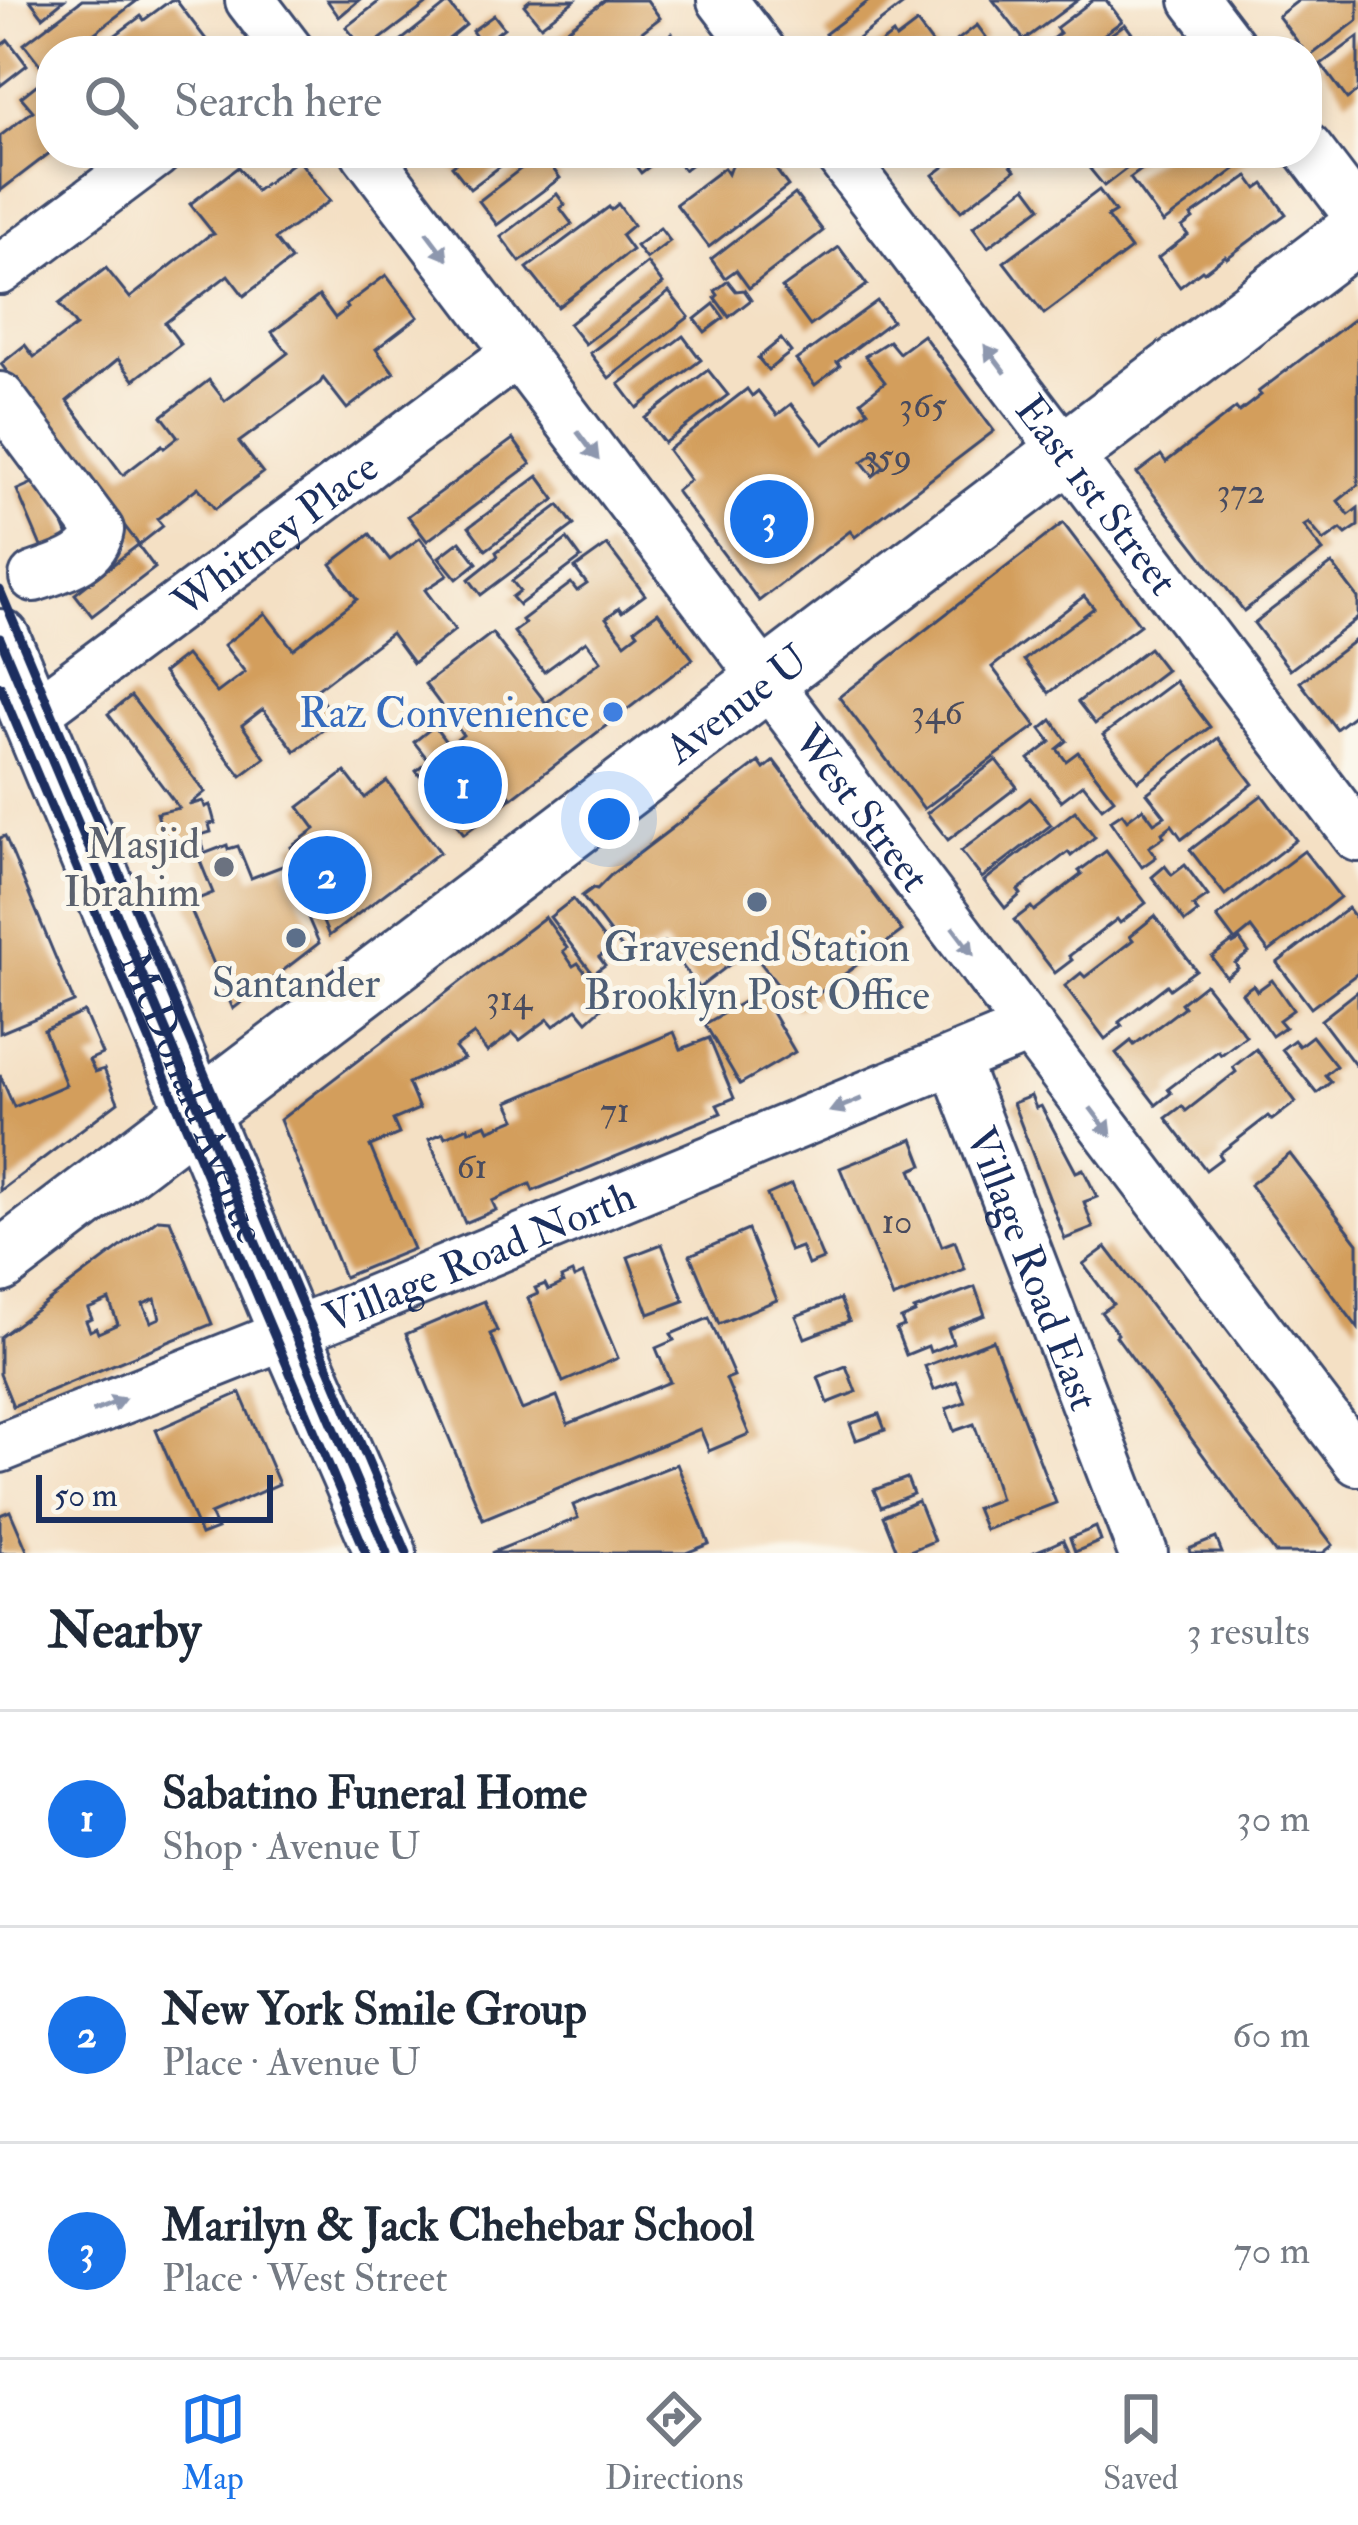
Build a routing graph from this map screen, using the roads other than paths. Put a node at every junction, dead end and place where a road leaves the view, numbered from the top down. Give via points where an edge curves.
1 (250, 0) edge
2 (722, 0) edge
3 (1195, 0) edge
4 (278, 36) edge
5 (750, 36) edge
6 (1223, 36) edge
7 (136, 168) edge
8 (377, 168) edge
9 (849, 168) edge
10 (1322, 168) edge
11 (1358, 215) edge
12 (1358, 231) edge
13 (0, 270) edge
14 (518, 353) junction
15 (0, 397) edge
16 (1066, 452) junction
17 (34, 578) dead end
18 (0, 640) edge
19 (766, 680) junction
20 (32, 715) junction
21 (1358, 837) edge
22 (1030, 1028) junction
23 (954, 1061) junction
24 (198, 1112) junction
25 (0, 1262) edge
26 (290, 1333) junction
27 (0, 1448) edge
28 (1358, 1461) edge
29 (386, 1553) edge
30 (1143, 1553) edge

1 - 4 street
2 - 5 street
3 - 6 street
7 - 13 street
8 -> 14 street, West Street
16 -> 9 street, East 1st Street
10 - 11 street
12 - 16 main road, Avenue U
14 -> 19 street, West Street
14 - 20 street, Whitney Place
15 - 17 street via 99,530 83,557
16 - 19 main road, Avenue U
16 - 21 street, East 1st Street
18 - 20 main road, McDonald Avenue
19 -> 22 street, West Street
19 - 24 main road, Avenue U
20 - 24 main road, McDonald Avenue
22 - 23 street
22 -> 28 street, West Street
23 -> 26 street, Village Road North
23 - 30 street, Village Road East
24 - 25 main road, Avenue U
24 - 26 main road, McDonald Avenue
27 -> 26 street, Village Road North
26 - 29 main road, McDonald Avenue

